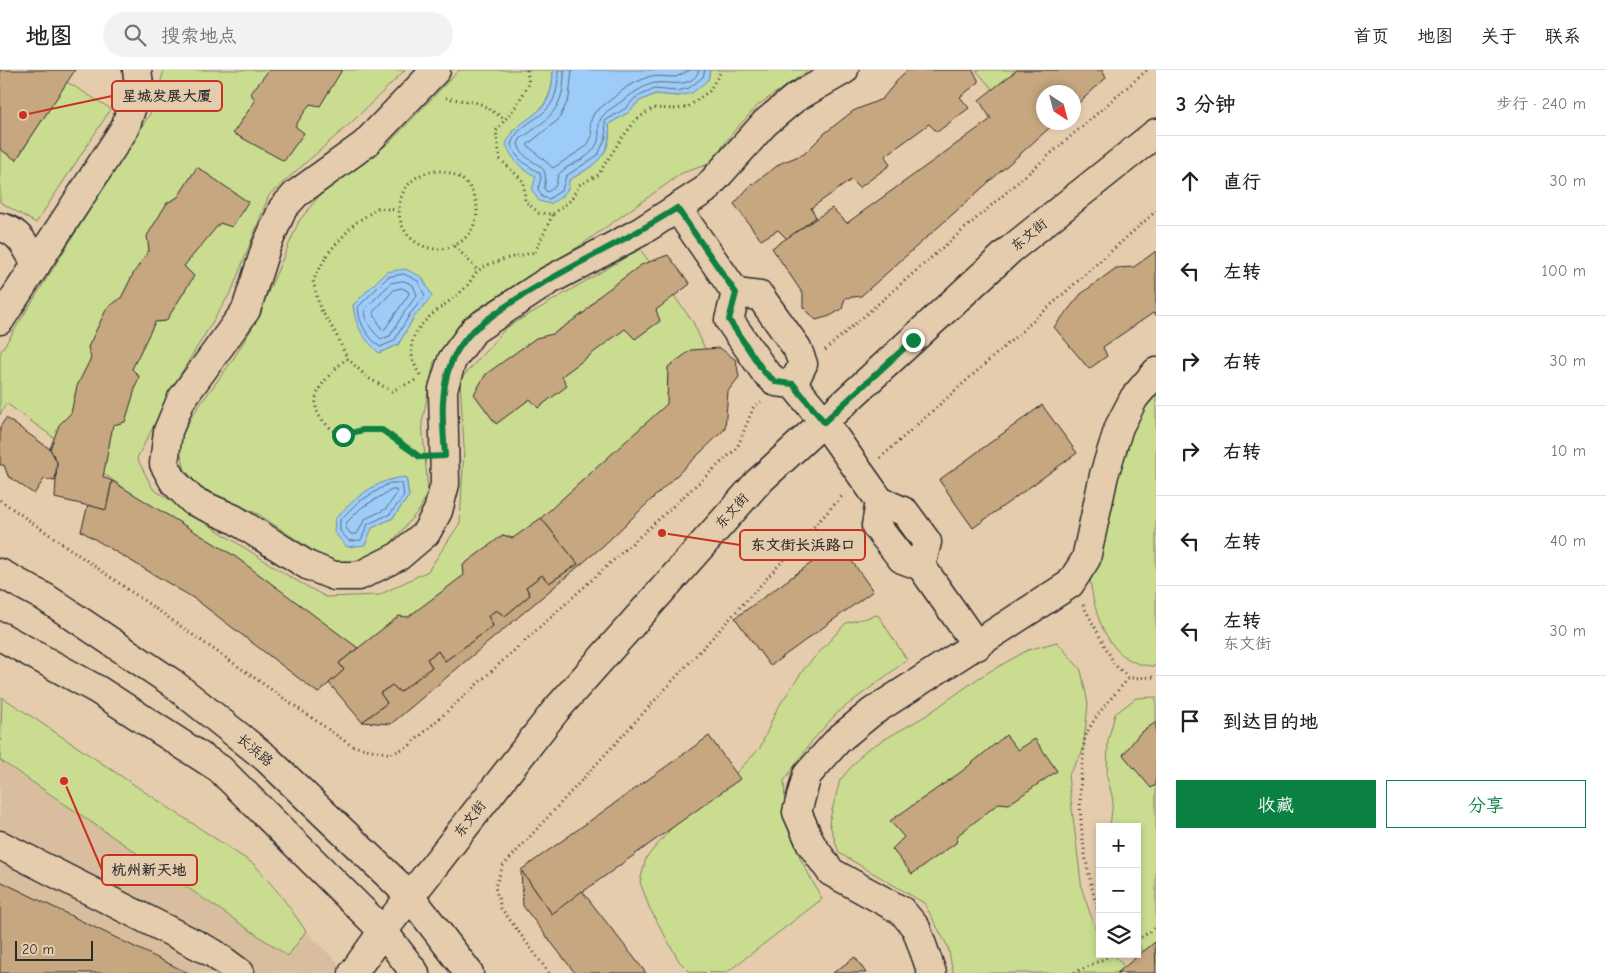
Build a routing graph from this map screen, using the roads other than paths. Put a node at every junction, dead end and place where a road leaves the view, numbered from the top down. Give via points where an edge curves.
1 (137, 70) edge
2 (844, 70) edge
3 (427, 80) edge
4 (1156, 133) edge
5 (677, 208) junction
6 (0, 228) edge
7 (36, 264) junction
8 (736, 293) junction
9 (0, 320) edge
10 (1156, 372) edge
11 (793, 384) junction
12 (824, 422) junction
13 (0, 573) edge
14 (0, 636) edge
15 (977, 646) junction
16 (0, 845) edge
17 (410, 896) junction
18 (383, 930) junction
19 (361, 968) edge
20 (240, 973) edge
21 (415, 973) edge
22 (469, 973) edge
23 (932, 973) edge

1 - 7 street via 140,84 125,128
2 - 5 street via 795,98 766,123 705,190
3 - 5 street via 365,144 296,194 283,208 266,247 246,310 181,400 168,430 164,464 174,482 193,502 234,519 307,565 334,576 359,576 399,556 426,534 438,511 445,484 443,389 452,360 474,330 548,282
4 - 12 street, 东文街 via 1010,250
5 - 8 street
6 - 7 street via 24,242
7 - 9 street
8 - 11 street via 729,320 764,372 776,382
8 - 11 street via 760,296 797,348 803,364
10 - 15 street via 1134,398 1119,427 1104,475 1086,559 1070,584
11 - 12 street
12 - 15 street via 880,501 905,512 927,542 920,566
12 - 17 street, 东文街 via 757,484 556,710
13 - 17 street, 长浜路 via 46,598 185,694 266,758
14 - 18 street via 98,690 220,769
15 - 23 street via 872,712 839,740 807,775 796,812 811,844 830,872 902,911 916,928
16 - 20 street via 213,953
17 - 18 street, 东文街
17 - 22 street, 长浜路
18 - 19 street, 东文街
18 - 21 street

